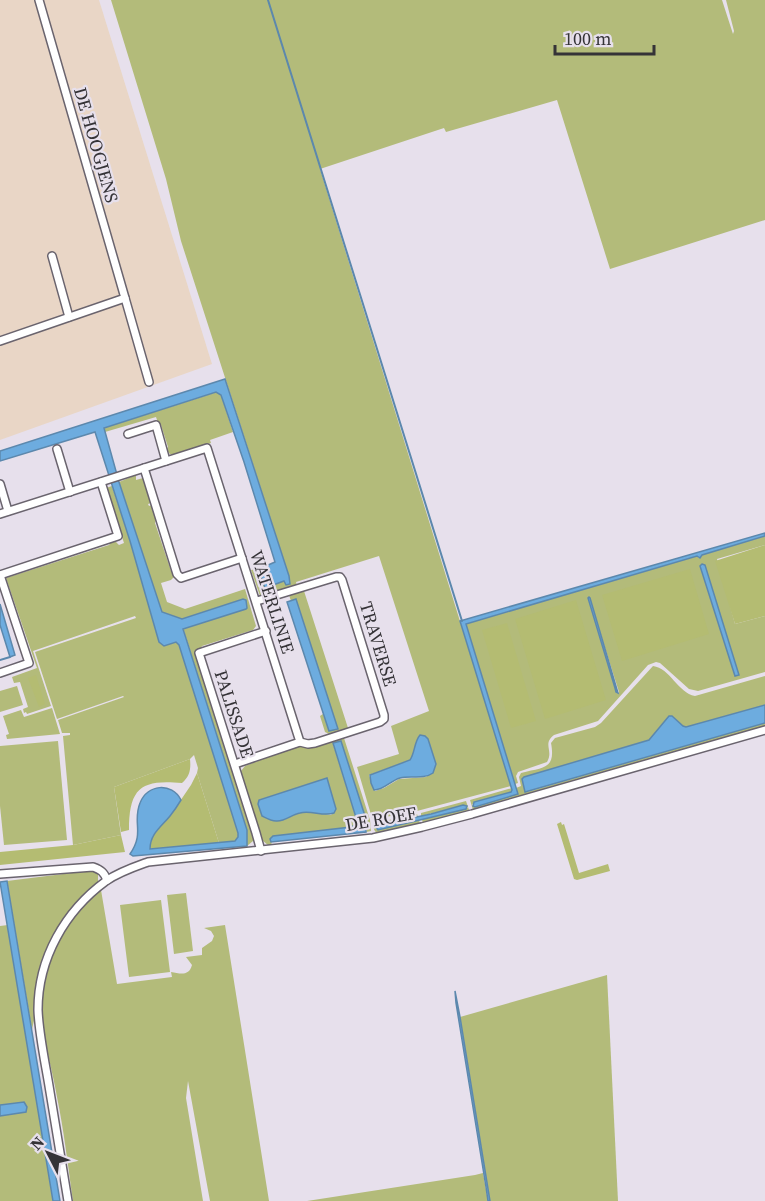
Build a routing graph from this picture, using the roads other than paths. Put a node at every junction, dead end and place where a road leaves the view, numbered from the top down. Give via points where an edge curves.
1 (39, 0) edge
2 (52, 256) dead end
3 (125, 298) junction
4 (69, 317) junction
5 (0, 341) edge
6 (149, 382) dead end
7 (128, 434) dead end
8 (57, 449) dead end
9 (166, 461) junction
10 (144, 468) junction
11 (104, 481) junction
12 (0, 484) edge
13 (70, 492) junction
14 (8, 511) junction
15 (0, 514) edge
16 (242, 558) junction
17 (0, 575) edge
18 (256, 601) junction
19 (266, 631) junction
20 (0, 673) edge
21 (765, 730) edge
22 (300, 741) junction
23 (234, 764) junction
24 (261, 851) junction
25 (0, 874) edge
26 (107, 880) junction
27 (68, 1201) edge

1 - 3 street, DE HOOGJENS
2 - 4 street
3 - 4 street
3 - 6 street, DE HOOGJENS
4 - 5 street
7 - 9 street via 156,425
8 - 13 street
9 - 10 street, WATERLINIE
9 - 16 street, WATERLINIE via 207,447
10 - 11 street, WATERLINIE
10 - 16 street via 177,574 182,578
11 - 13 street, WATERLINIE
11 - 17 street via 118,536
12 - 14 street
13 - 14 street, WATERLINIE
14 - 15 street, WATERLINIE
16 - 18 street, WATERLINIE
17 - 20 street via 29,663
18 - 19 street, WATERLINIE
18 - 22 street, TRAVERSE via 340,577 381,704 384,719 380,722 315,743
19 - 22 street, WATERLINIE
19 - 23 street, PALISSADE via 199,653
21 - 24 street, DE ROEF via 422,827 373,838
22 - 23 street
23 - 24 street, PALISSADE
24 - 26 street, DE ROEF via 148,862
25 - 26 street via 93,867 105,874
26 - 27 street, DE ROEF via 70,915 57,934 40,985 38,1011 43,1051

